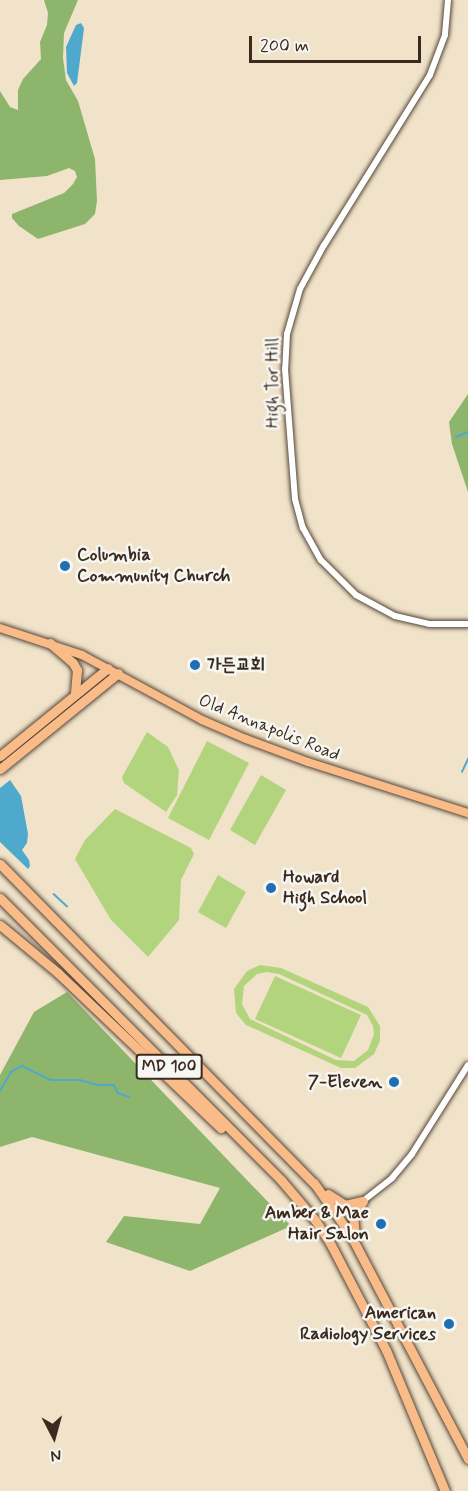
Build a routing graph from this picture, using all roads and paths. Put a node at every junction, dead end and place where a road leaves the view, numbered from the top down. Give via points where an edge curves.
1 (448, 0) edge
2 (468, 624) edge
3 (0, 628) edge
4 (50, 643) junction
5 (108, 668) junction
6 (118, 673) junction
7 (74, 695) junction
8 (0, 756) edge
9 (0, 769) edge
10 (468, 813) edge
11 (0, 857) edge
12 (0, 864) edge
13 (0, 898) edge
14 (36, 900) junction
15 (0, 924) edge
16 (468, 1065) edge
17 (314, 1183) junction
18 (363, 1201) junction
19 (330, 1243) junction
20 (357, 1247) junction
21 (468, 1459) edge
22 (445, 1491) edge

1 - 2 street, High Tor Hill via 444,35 430,75 300,289 287,334 285,369 295,498 303,528 321,560 356,595 395,616 429,624
3 - 4 main road, Old Annapolis Road
4 - 5 main road, Old Annapolis Road
4 - 7 highway via 78,670
5 - 6 main road, Old Annapolis Road
5 - 7 highway
6 - 9 highway
6 - 10 main road, Old Annapolis Road via 202,720 246,739
7 - 8 highway
11 - 14 highway
12 - 14 highway, MD 100
13 - 19 highway, MD 100 via 281,1180
14 - 17 highway, MD 100
15 - 19 highway via 108,1020 294,1197
16 - 18 street via 412,1154 392,1178
17 - 18 highway via 345,1206
17 - 20 highway, MD 100
18 - 20 highway via 353,1214
19 - 22 highway, MD 100 via 398,1376
20 - 21 highway, MD 100

